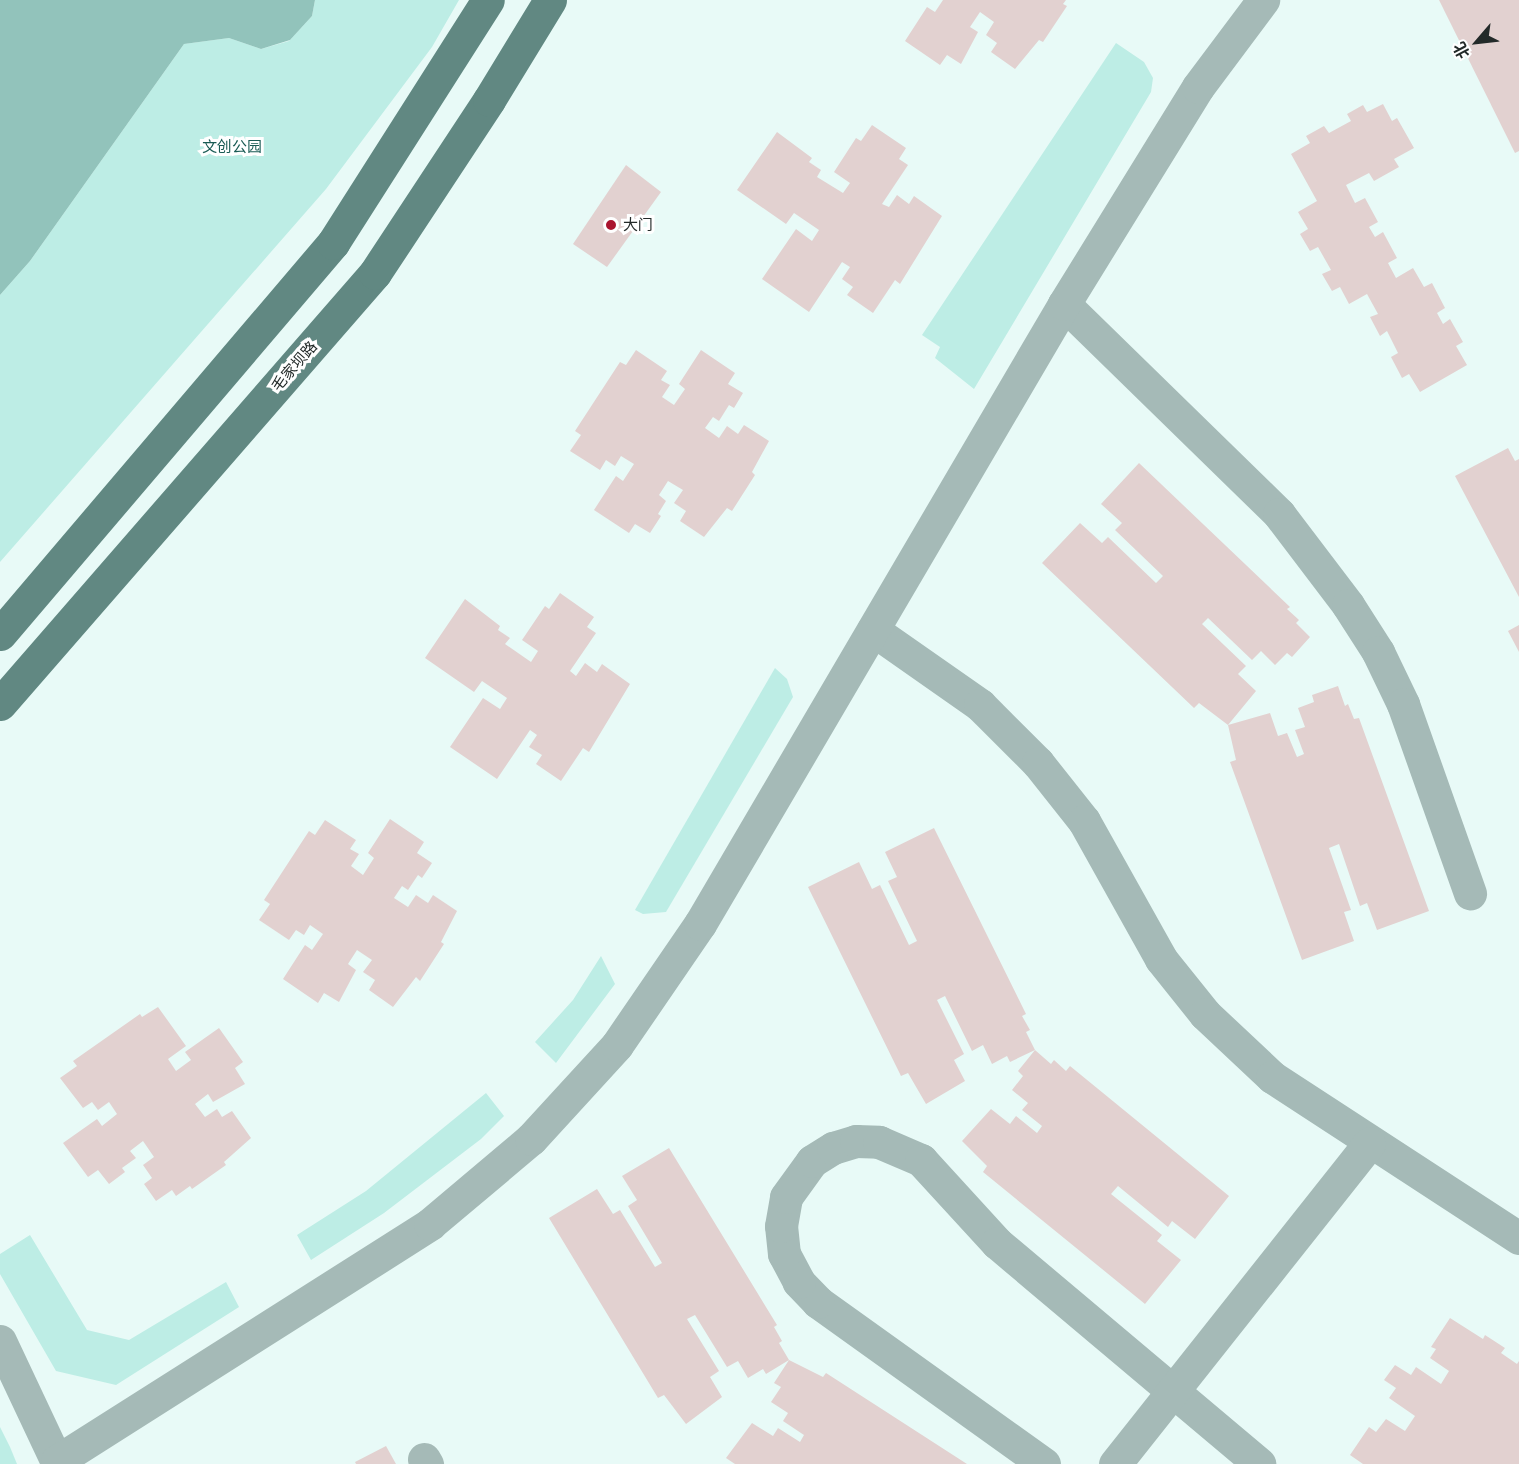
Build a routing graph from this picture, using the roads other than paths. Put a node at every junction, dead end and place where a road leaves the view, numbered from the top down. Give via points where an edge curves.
1 (488, 0) edge
2 (550, 0) edge
3 (1263, 0) edge
4 (1064, 304) junction
5 (873, 630) junction
6 (0, 634) edge
7 (0, 704) edge
8 (1470, 892) dead end
9 (1369, 1143) junction
10 (1519, 1238) edge
11 (0, 1341) edge
12 (1171, 1393) junction
13 (57, 1462) edge
14 (1044, 1464) edge
15 (1115, 1464) edge
16 (1259, 1464) edge

1 - 6 main road via 333,243
2 - 7 main road, 毛家坝路 via 375,273
3 - 4 street via 1198,87
4 - 5 street
4 - 8 street via 1279,514 1330,578 1378,652 1403,704
5 - 9 street via 980,705 1038,763 1083,821 1161,959 1205,1014 1272,1077
5 - 13 street via 700,924 617,1045 531,1140 430,1224
9 - 10 street
9 - 12 street
11 - 13 street
12 - 14 street via 997,1243 921,1160 879,1142 856,1141 832,1148 812,1161 786,1197 781,1226 784,1254 799,1282 818,1302
12 - 15 street
12 - 16 street

